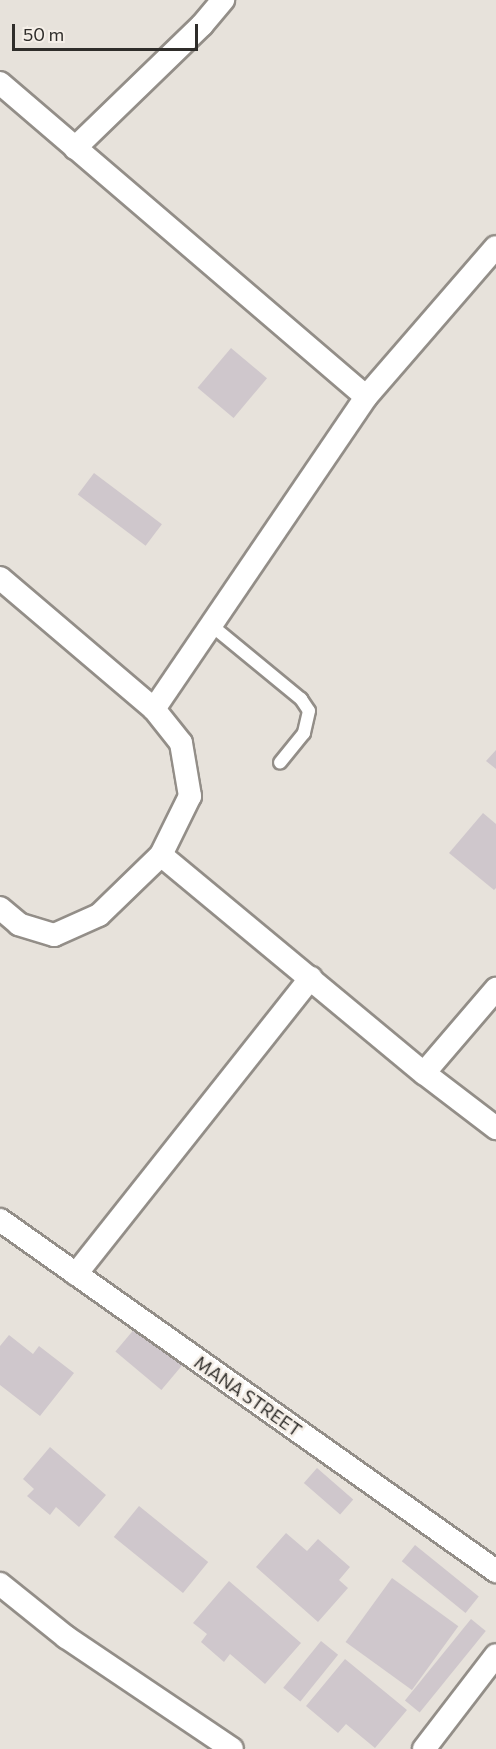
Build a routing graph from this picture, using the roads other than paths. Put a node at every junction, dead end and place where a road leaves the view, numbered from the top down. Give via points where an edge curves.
1 (223, 0) edge
2 (0, 83) edge
3 (75, 148) junction
4 (496, 246) edge
5 (366, 397) junction
6 (0, 578) edge
7 (211, 625) junction
8 (154, 709) junction
9 (280, 763) dead end
10 (162, 855) junction
11 (0, 908) edge
12 (311, 978) junction
13 (496, 989) edge
14 (424, 1072) junction
15 (496, 1128) edge
16 (0, 1220) edge
17 (76, 1274) junction
18 (496, 1571) edge
19 (0, 1584) edge
20 (496, 1655) edge
21 (232, 1749) edge
22 (424, 1749) edge

1 - 3 street
2 - 3 street
3 - 5 street
4 - 5 street
5 - 7 street
6 - 8 street
7 - 8 street
7 - 9 lane via 302,699 309,711 304,733
8 - 10 street via 181,743 190,796
10 - 11 street via 99,915 54,935 19,924
10 - 12 street
12 - 14 street
12 - 17 street
13 - 14 street
14 - 15 street
16 - 17 street, MANA STREET
17 - 18 street, MANA STREET
19 - 21 street via 66,1637
20 - 22 street

